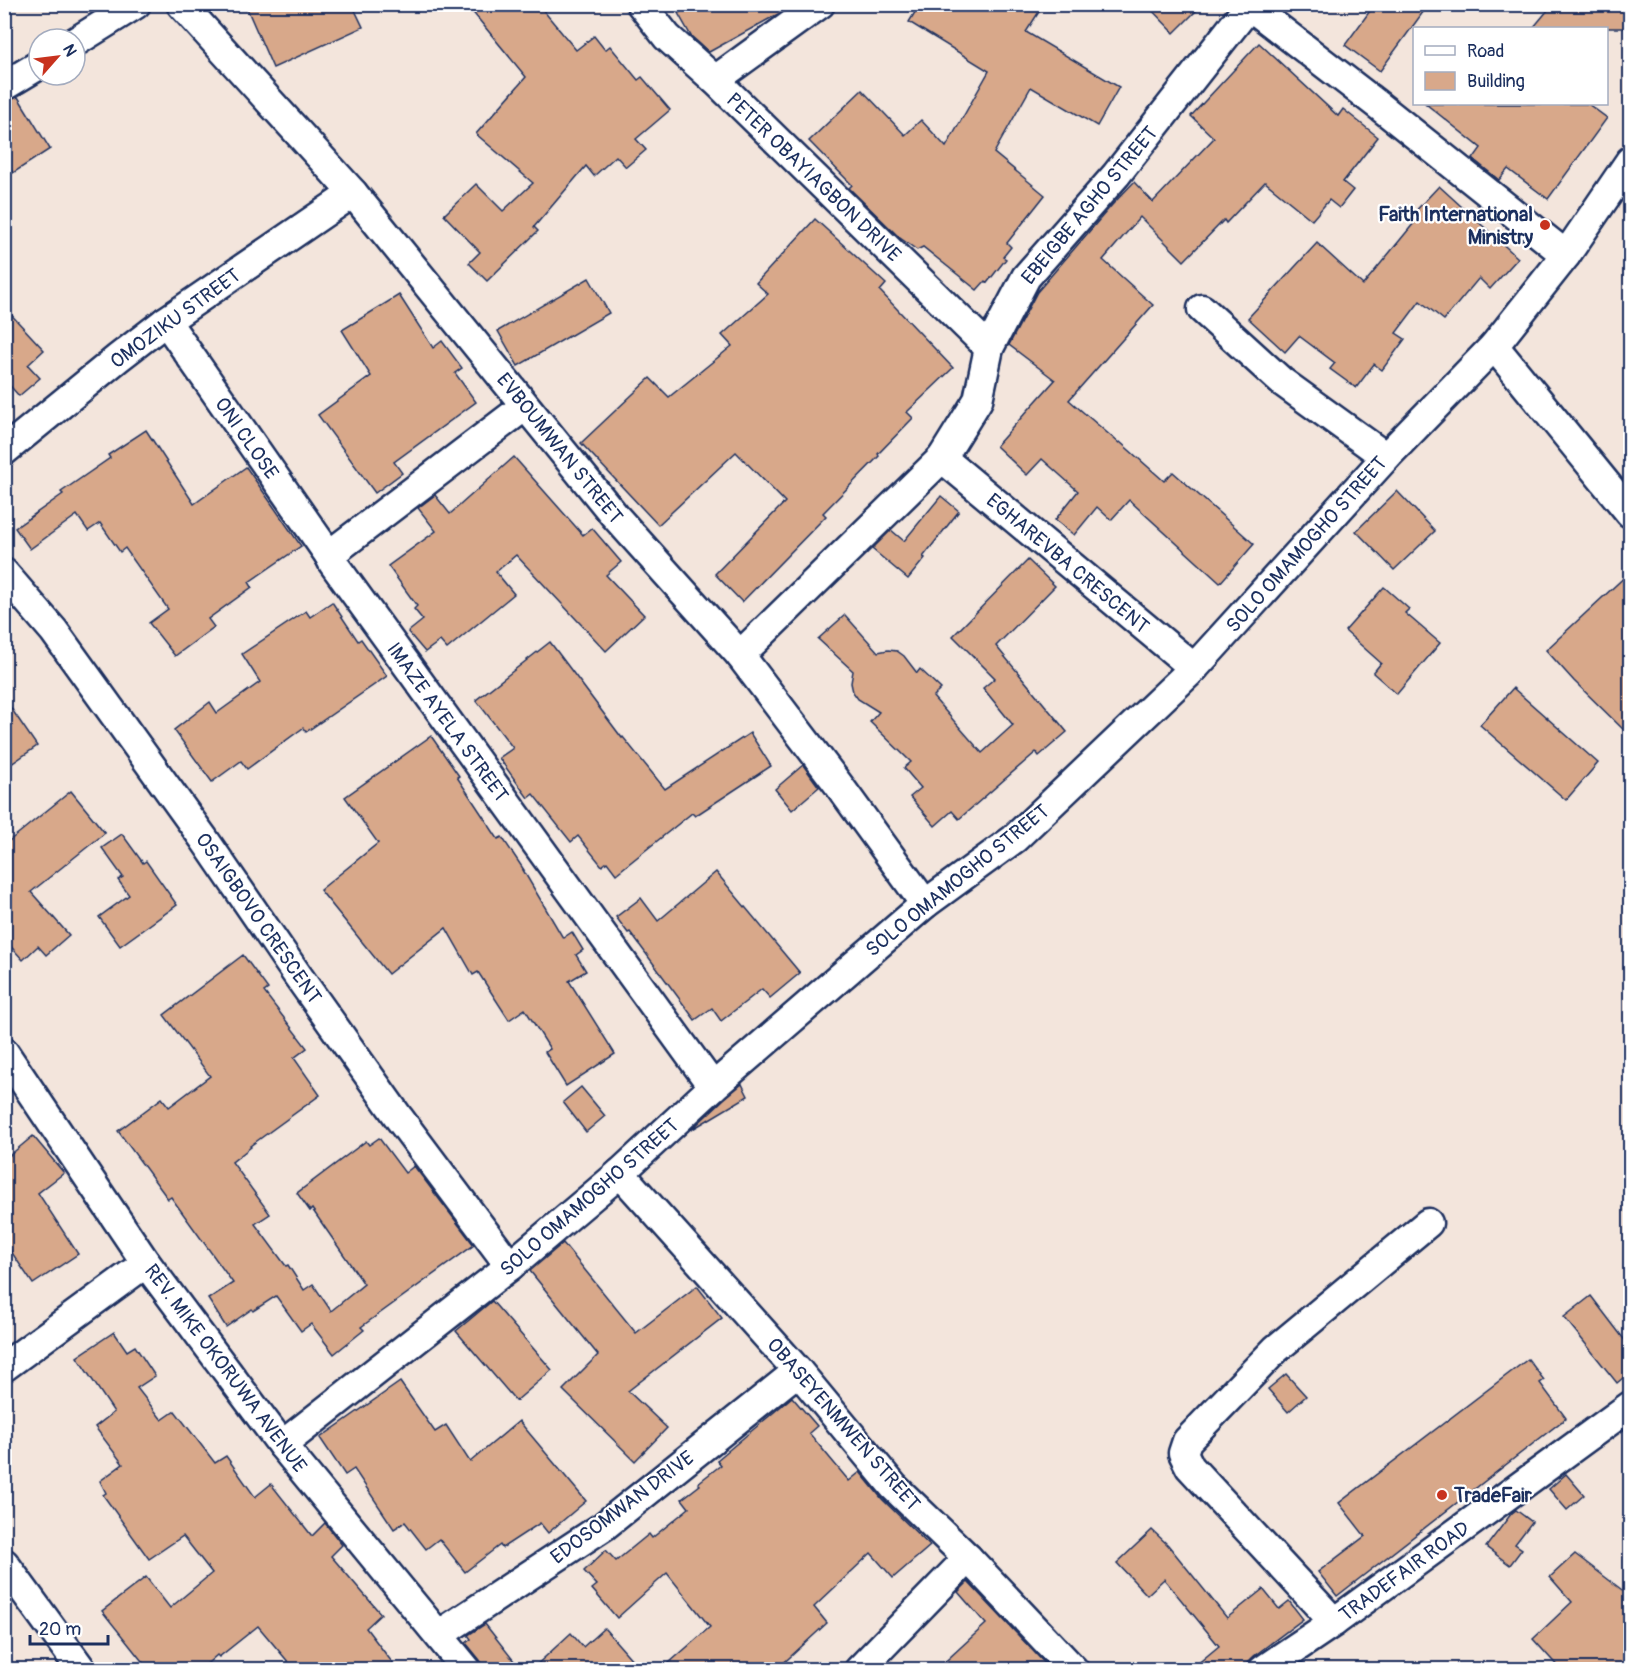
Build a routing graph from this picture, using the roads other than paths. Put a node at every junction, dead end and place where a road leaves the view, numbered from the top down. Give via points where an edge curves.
1 (136, 4) edge
2 (181, 4) edge
3 (641, 4) edge
4 (820, 4) edge
5 (1248, 5) edge
6 (87, 35) edge
7 (27, 72) edge
8 (715, 80) junction
9 (4, 86) edge
10 (1630, 161) edge
11 (353, 193) junction
12 (1566, 255) junction
13 (1202, 309) dead end
14 (166, 321) junction
15 (1494, 346) junction
16 (990, 348) junction
17 (525, 405) junction
18 (4, 451) edge
19 (1386, 457) junction
20 (942, 458) junction
21 (1630, 513) edge
22 (329, 555) junction
23 (4, 573) edge
24 (740, 655) junction
25 (1194, 668) junction
26 (925, 904) junction
27 (4, 1052) edge
28 (713, 1087) junction
29 (621, 1173) junction
30 (1428, 1223) dead end
31 (146, 1263) junction
32 (510, 1266) junction
33 (4, 1367) edge
34 (798, 1371) junction
35 (1630, 1406) edge
36 (282, 1445) junction
37 (968, 1558) junction
38 (4, 1563) edge
39 (1334, 1622) junction
40 (440, 1634) junction
41 (81, 1669) edge
42 (467, 1670) edge
43 (859, 1670) edge
44 (1074, 1670) edge
45 (1263, 1670) edge

1 - 6 street
2 - 11 street, EVBOUMWAN STREET
3 - 8 street, PETER OBAYIAGBON DRIVE via 667,37
4 - 8 street
5 - 12 street
5 - 16 street, EBEIGBE AGHO STREET via 1116,175 1026,277
7 - 9 street
8 - 16 street, PETER OBAYIAGBON DRIVE
10 - 12 street, SOLO OMAMOGHO STREET
11 - 14 street, OMOZIKU STREET
11 - 17 street, EVBOUMWAN STREET
12 - 15 street, SOLO OMAMOGHO STREET
13 - 19 street via 1281,381
14 - 18 street, OMOZIKU STREET
14 - 22 street, ONI CLOSE
15 - 19 street, SOLO OMAMOGHO STREET
15 - 21 street
16 - 20 street, EBEIGBE AGHO STREET via 978,400
17 - 22 street
17 - 24 street, EVBOUMWAN STREET via 615,516
19 - 25 street, SOLO OMAMOGHO STREET
20 - 24 street, EBEIGBE AGHO STREET
20 - 25 street, EGHAREVBA CRESCENT
22 - 28 street, IMAZE AYELA STREET
23 - 32 street, OSAIGBOVO CRESCENT via 61,640 399,1118
24 - 26 street, EVBOUMWAN STREET
25 - 26 street, SOLO OMAMOGHO STREET via 1014,839
26 - 28 street, SOLO OMAMOGHO STREET
27 - 31 street, REV. MIKE OKORUWA AVENUE
28 - 29 street, SOLO OMAMOGHO STREET
29 - 32 street, SOLO OMAMOGHO STREET
29 - 34 street, OBASEYENMWEN STREET
30 - 39 street via 1276,1349 1187,1441 1183,1453 1190,1467
31 - 33 street
31 - 36 street, REV. MIKE OKORUWA AVENUE
32 - 36 street, SOLO OMAMOGHO STREET
34 - 37 street, OBASEYENMWEN STREET via 894,1486
34 - 40 street, EDOSOMWAN DRIVE via 604,1526
35 - 39 street, TRADEFAIR ROAD
36 - 40 street, REV. MIKE OKORUWA AVENUE
37 - 43 street
37 - 44 street, OBASEYENMWEN STREET
38 - 41 street
39 - 45 street, TRADEFAIR ROAD
40 - 42 street, REV. MIKE OKORUWA AVENUE

